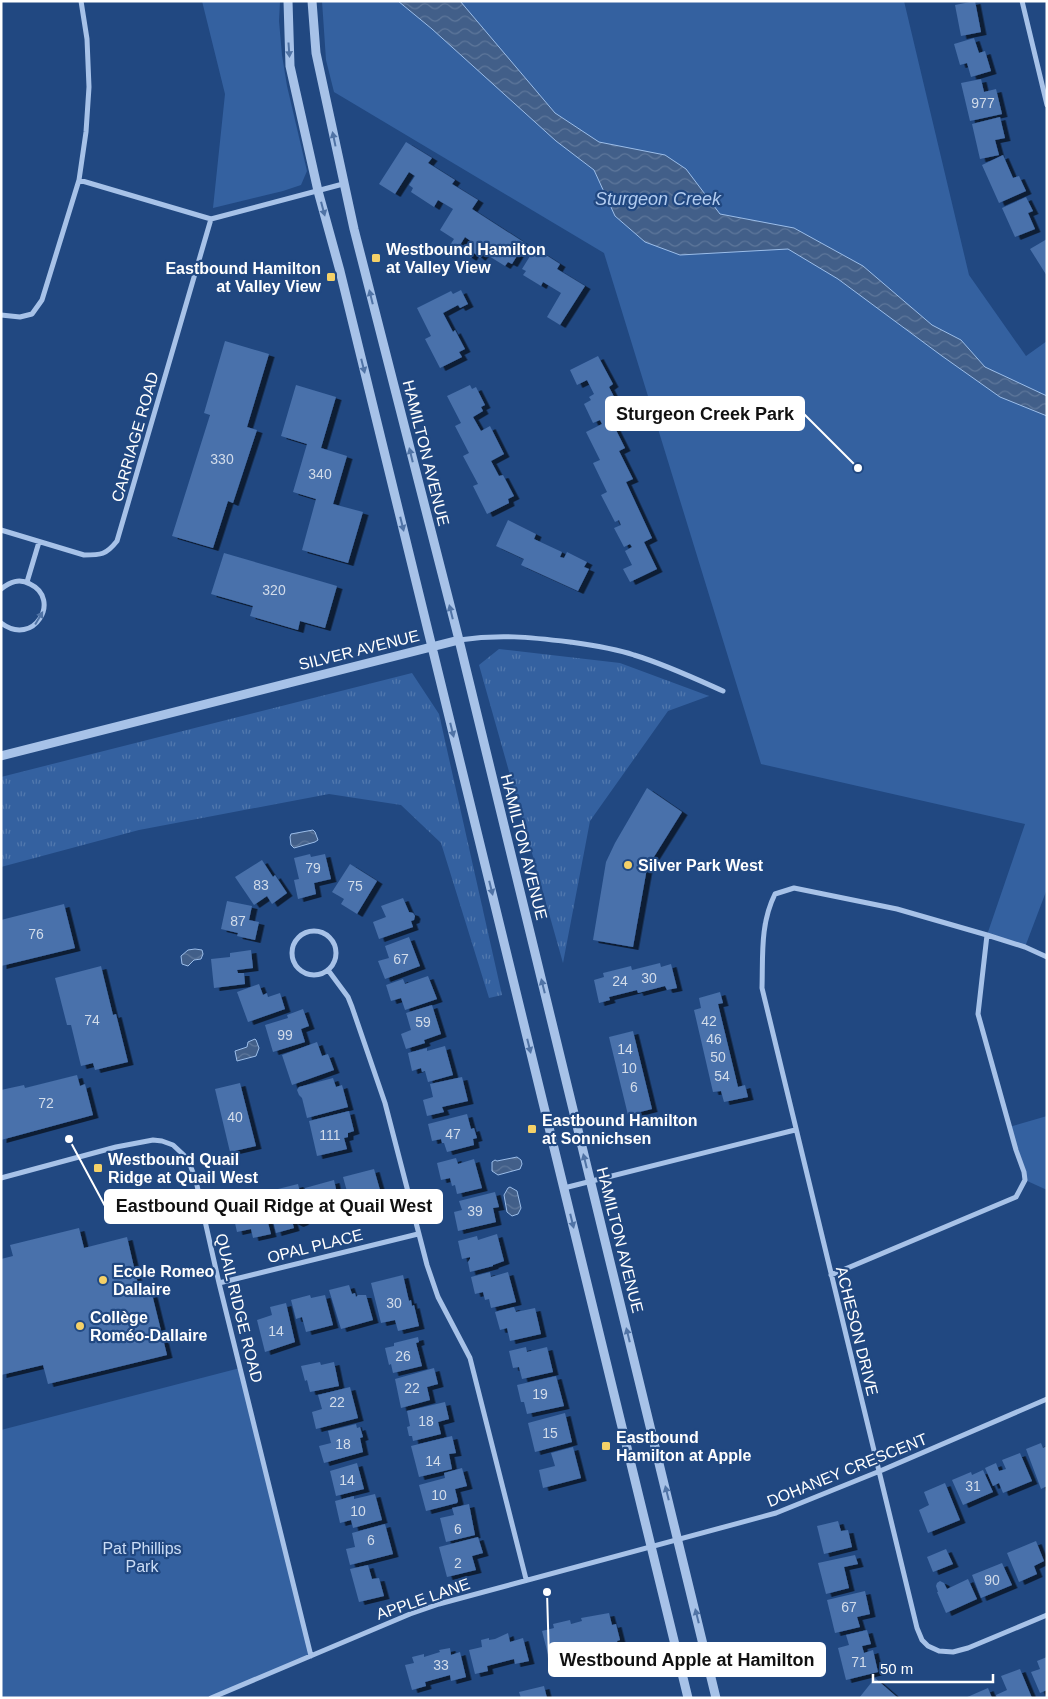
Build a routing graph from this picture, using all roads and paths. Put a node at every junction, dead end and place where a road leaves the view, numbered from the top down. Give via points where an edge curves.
1 (81, 1) edge
2 (288, 1) edge
3 (312, 1) edge
4 (1022, 1) edge
5 (1045, 92) edge
6 (1047, 105) edge
7 (79, 180) junction
8 (343, 184) junction
9 (318, 191) junction
10 (211, 219) junction
11 (1, 315) edge
12 (1, 530) edge
13 (39, 542) junction
14 (27, 582) junction
15 (1, 589) edge
16 (1, 623) edge
17 (458, 640) junction
18 (432, 647) junction
19 (723, 690) dead end
20 (1, 756) edge
21 (987, 935) junction
22 (1047, 957) edge
23 (328, 970) junction
24 (796, 1130) junction
25 (1, 1178) edge
26 (590, 1181) junction
27 (564, 1188) junction
28 (418, 1234) junction
29 (830, 1275) junction
30 (219, 1283) junction
31 (1047, 1399) edge
32 (880, 1471) junction
33 (678, 1541) junction
34 (651, 1548) junction
35 (526, 1579) junction
36 (1047, 1615) edge
37 (311, 1656) junction
38 (211, 1698) edge
39 (688, 1698) edge
40 (716, 1698) edge

1 - 7 street via 90,86
2 -> 9 street via 290,66
8 -> 3 street, HAMILTON AVENUE via 316,53
4 - 5 street
5 - 6 street
7 - 10 street
7 - 11 street via 42,300 32,314 20,317
8 - 9 street
17 -> 8 street, HAMILTON AVENUE
9 - 10 street
9 -> 18 street
10 - 13 street, CARRIAGE ROAD via 117,541 106,553 98,555 84,555
12 - 13 street, CARRIAGE ROAD
13 - 14 street
14 - 15 street via 9,583
16 -> 14 street via 26,630 40,619 44,612 41,593
17 - 18 street, SILVER AVENUE
17 - 19 street, SILVER AVENUE via 504,635 608,648 658,663
26 -> 17 street, HAMILTON AVENUE
18 - 20 street, SILVER AVENUE
18 -> 27 street
21 - 22 street
21 - 24 street, ACHESON DRIVE via 897,909 808,890 794,888 775,894 764,923 762,988
21 - 29 street via 978,1014 1024,1172 1022,1188 1016,1197
23 - 23 street via 336,957 331,939 319,931 302,934 293,946 292,954 298,968 311,975
23 - 28 street via 348,997 385,1103
24 - 26 street
24 - 29 street, ACHESON DRIVE
25 - 30 street, QUAIL RIDGE ROAD via 140,1141 162,1141 173,1146 191,1165
26 - 27 street
33 -> 26 street, HAMILTON AVENUE
27 -> 34 street
28 - 30 street, OPAL PLACE
28 - 35 street via 438,1297 470,1358
29 - 32 street, ACHESON DRIVE
30 - 37 street, QUAIL RIDGE ROAD
31 - 32 street, DOHANEY CRESCENT
32 - 33 street, DOHANEY CRESCENT via 776,1513
32 - 36 street, ACHESON DRIVE via 917,1628 928,1646 939,1652 953,1652
33 - 34 street, DOHANEY CRESCENT
40 -> 33 street, HAMILTON AVENUE
34 - 35 street, APPLE LANE
34 - 39 street
35 - 37 street, APPLE LANE via 439,1604
37 - 38 street, APPLE LANE

